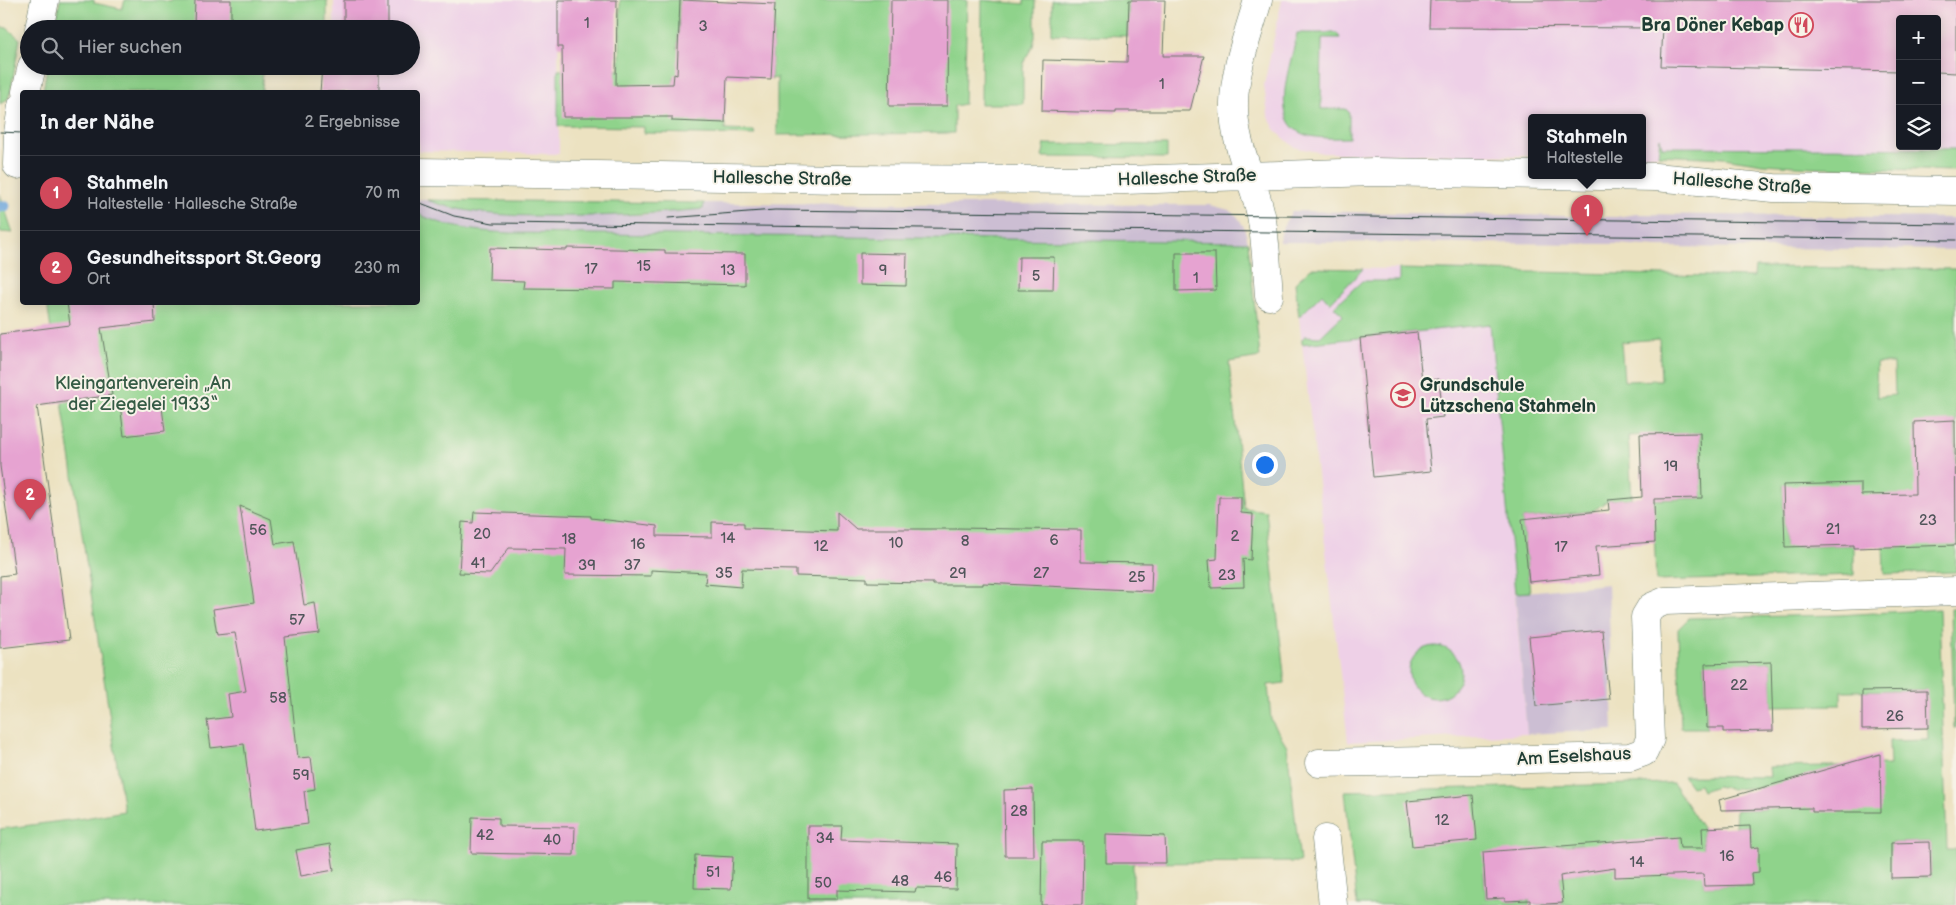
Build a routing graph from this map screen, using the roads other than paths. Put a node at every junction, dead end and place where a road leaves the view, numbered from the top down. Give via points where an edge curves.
1 (45, 0) edge
2 (1258, 0) edge
3 (42, 20) edge
4 (30, 75) edge
5 (26, 90) edge
6 (20, 120) edge
7 (13, 165) edge
8 (420, 172) edge
9 (1250, 175) junction
10 (1528, 175) edge
11 (1646, 177) edge
12 (1956, 190) edge
13 (1269, 296) dead end
14 (1956, 591) edge
15 (1318, 764) dead end
16 (1326, 839) dead end
17 (1333, 905) edge

1 - 3 street
2 - 9 street via 1235,85 1234,105 1239,146
4 - 5 street
6 - 7 street
8 - 9 street, Hallesche Straße via 841,179 1125,180
9 - 10 street, Hallesche Straße via 1356,172
9 - 13 street via 1261,216
11 - 12 street, Hallesche Straße via 1774,188
14 - 15 street, Am Eselshaus via 1665,602 1651,607 1645,617 1650,739 1644,752 1630,756
16 - 17 street

